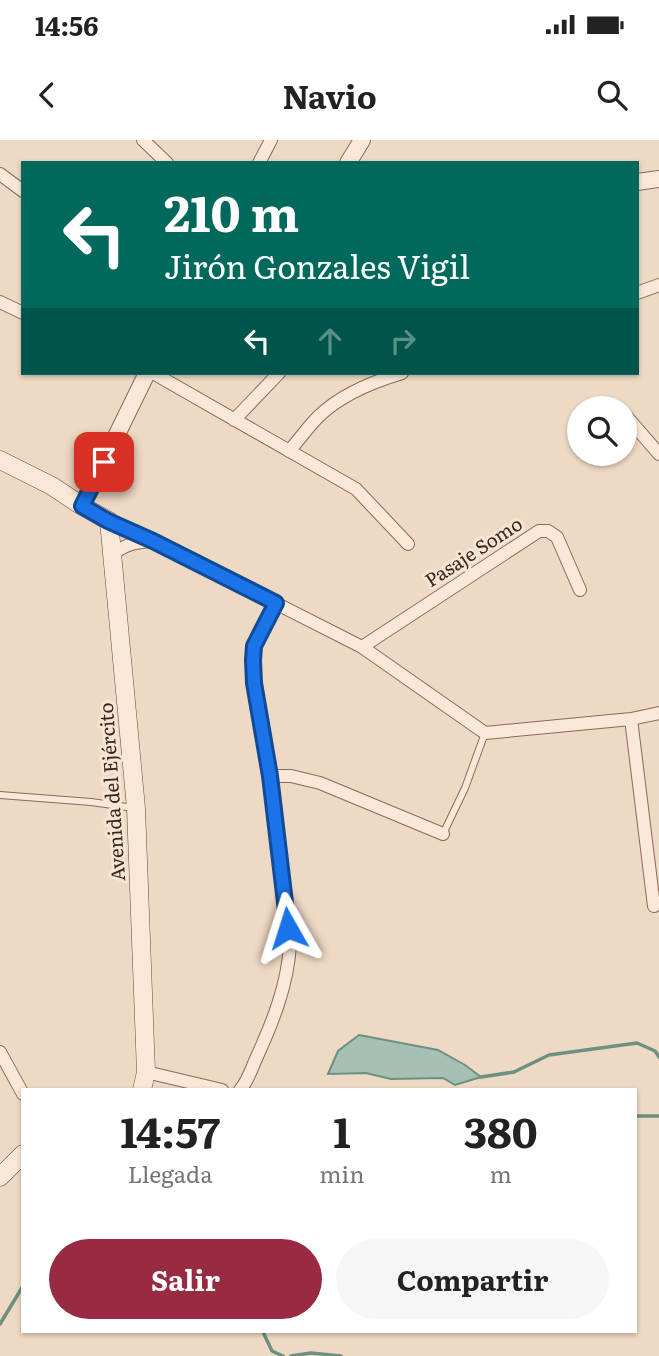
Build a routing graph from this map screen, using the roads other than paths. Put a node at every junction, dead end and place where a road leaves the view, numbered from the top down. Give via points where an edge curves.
1 (143, 140) edge
2 (271, 140) edge
3 (362, 140) edge
4 (165, 161) edge
5 (260, 161) edge
6 (349, 161) edge
7 (0, 174) edge
8 (659, 179) edge
9 (639, 182) edge
10 (21, 190) edge
11 (659, 285) edge
12 (639, 292) edge
13 (0, 303) edge
14 (21, 312) edge
15 (146, 375) edge
16 (156, 375) edge
17 (277, 375) edge
18 (377, 377) edge
19 (234, 420) junction
20 (637, 429) edge
21 (289, 452) junction
22 (659, 454) edge
23 (0, 460) edge
24 (0, 470) edge
25 (82, 506) junction
26 (108, 521) junction
27 (153, 541) junction
28 (408, 544) dead end
29 (112, 556) junction
30 (580, 590) dead end
31 (276, 603) junction
32 (362, 647) junction
33 (659, 713) edge
34 (631, 719) junction
35 (485, 733) junction
36 (270, 776) junction
37 (0, 795) edge
38 (136, 808) junction
39 (443, 834) joint
40 (654, 906) dead end
41 (0, 1052) edge
42 (146, 1072) junction
43 (142, 1088) edge
44 (214, 1088) edge
45 (242, 1088) edge
46 (21, 1090) edge
47 (21, 1156) edge
48 (0, 1177) edge

1 - 4 street
2 - 5 street
3 - 6 street
7 - 10 street
8 - 9 street
11 - 12 street
13 - 14 street
15 - 25 street
16 - 19 street
17 - 19 street
18 - 21 street via 334,403
19 - 21 street
20 - 22 street
21 - 28 street via 356,489
23 - 25 main road
24 - 25 main road
25 - 26 main road
26 - 27 street
26 - 29 main road, Avenida del Ejército
27 - 29 street via 133,543
27 - 31 street
29 - 38 main road, Avenida del Ejército
30 - 32 street, Pasaje Somo via 557,537 548,530 539,531
31 - 32 street
31 - 36 street via 254,646 253,660
32 - 35 street
33 - 34 street
34 - 35 street
34 - 40 street
35 - 39 lane
36 - 39 street via 320,783
36 - 45 street via 289,961 272,1024
37 - 38 lane
38 - 42 main road, Avenida del Ejército
41 - 46 street
42 - 43 main road, Avenida del Ejército
42 - 44 street
47 - 48 main road

